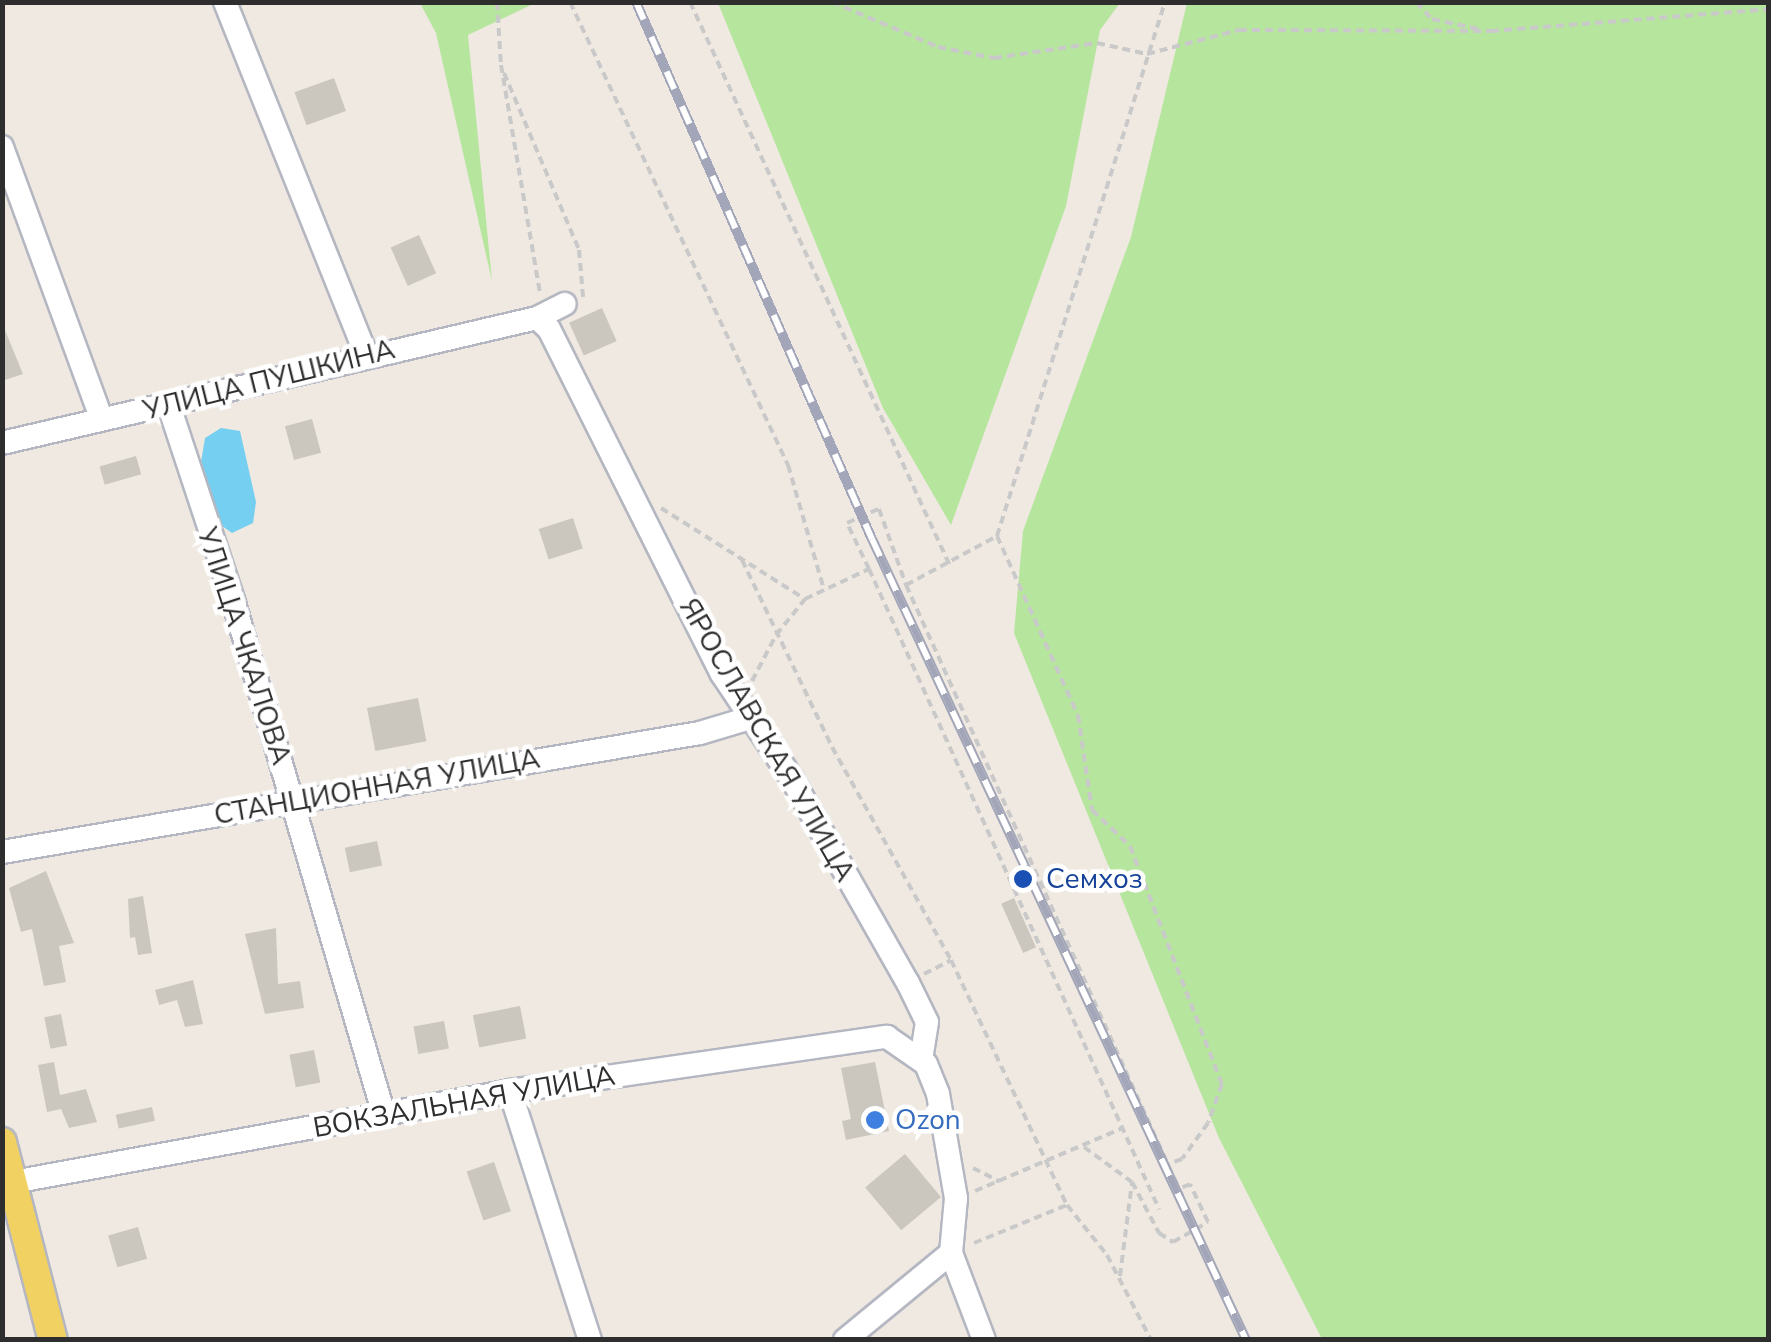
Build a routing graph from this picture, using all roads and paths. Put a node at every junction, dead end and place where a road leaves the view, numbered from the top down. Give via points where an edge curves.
1 (226, 2) edge
2 (497, 2) edge
3 (570, 2) edge
4 (690, 2) edge
5 (832, 2) edge
6 (1165, 2) edge
7 (1416, 2) edge
8 (1768, 9) edge
9 (1491, 31) junction
10 (1147, 54) junction
11 (500, 65) junction
12 (2, 147) edge
13 (565, 304) joint
14 (537, 318) junction
15 (366, 355) junction
16 (170, 409) junction
17 (100, 418) junction
18 (2, 443) edge
19 (660, 507) dead end
20 (997, 536) junction
21 (742, 560) junction
22 (950, 566) junction
23 (868, 569) junction
24 (906, 585) junction
25 (824, 590) junction
26 (805, 600) junction
27 (776, 635) junction
28 (748, 714) junction
29 (292, 800) junction
30 (2, 852) edge
31 (951, 960) junction
32 (908, 983) junction
33 (922, 1060) junction
34 (510, 1091) junction
35 (384, 1115) junction
36 (1123, 1128) junction
37 (2, 1142) edge
38 (1084, 1147) junction
39 (948, 1156) junction
40 (1051, 1163) junction
41 (1168, 1164) junction
42 (1000, 1182) junction
43 (1132, 1182) junction
44 (8, 1184) edge
45 (1179, 1189) junction
46 (956, 1198) junction
47 (1184, 1200) dead end
48 (1067, 1205) junction
49 (1159, 1209) dead end
50 (950, 1253) junction
51 (1120, 1278) junction
52 (982, 1338) edge
53 (53, 1340) edge
54 (590, 1340) edge
55 (845, 1340) edge
56 (1151, 1340) edge

1 - 15 street
2 - 11 path
3 - 25 path via 788,465
4 - 22 path
5 - 10 path via 938,47 994,58 1097,43
6 - 10 path
7 - 9 path via 1432,19
8 - 9 path
9 - 10 path via 1239,30
10 - 20 path
11 - 13 path via 579,250 586,296
11 - 14 path via 541,298
12 - 17 street
13 - 14 street, УЛИЦА ПУШКИНА
14 - 15 street, УЛИЦА ПУШКИНА
14 - 28 street, ЯРОСЛАВСКАЯ УЛИЦА via 550,329
15 - 16 street, УЛИЦА ПУШКИНА
16 - 17 street, УЛИЦА ПУШКИНА
16 - 29 street, УЛИЦА ЧКАЛОВА
17 - 18 street, УЛИЦА ПУШКИНА
19 - 21 path
20 - 22 path
20 - 41 path via 1078,715 1092,810 1130,846 1222,1084 1208,1123 1182,1159
21 - 26 path
21 - 27 path
22 - 24 path
23 - 24 path via 847,523 879,508
23 - 25 path
23 - 36 path
24 - 41 path
25 - 26 path
26 - 27 path
27 - 28 path via 747,691
27 - 31 path
28 - 29 street, СТАНЦИОННАЯ УЛИЦА via 700,733
28 - 32 street, ЯРОСЛАВСКАЯ УЛИЦА
29 - 30 street, СТАНЦИОННАЯ УЛИЦА
29 - 35 street, УЛИЦА ЧКАЛОВА
31 - 32 path
31 - 40 path
32 - 33 street, ЯРОСЛАВСКАЯ УЛИЦА via 927,1022
33 - 34 street, ВОКЗАЛЬНАЯ УЛИЦА via 887,1037
33 - 39 street via 938,1094
34 - 35 street, ВОКЗАЛЬНАЯ УЛИЦА
34 - 54 street
35 - 44 street, ВОКЗАЛЬНАЯ УЛИЦА
36 - 38 path
36 - 49 path
37 - 44 main road
38 - 40 path
38 - 43 path
39 - 42 path
39 - 46 street
40 - 42 path
40 - 48 path
41 - 45 path
42 - 46 path
43 - 45 path via 1159,1232 1173,1242 1208,1222 1190,1184
43 - 51 path
44 - 53 main road
45 - 47 path
46 - 50 street
48 - 50 path
48 - 51 path
50 - 52 street
50 - 55 street
51 - 56 path

